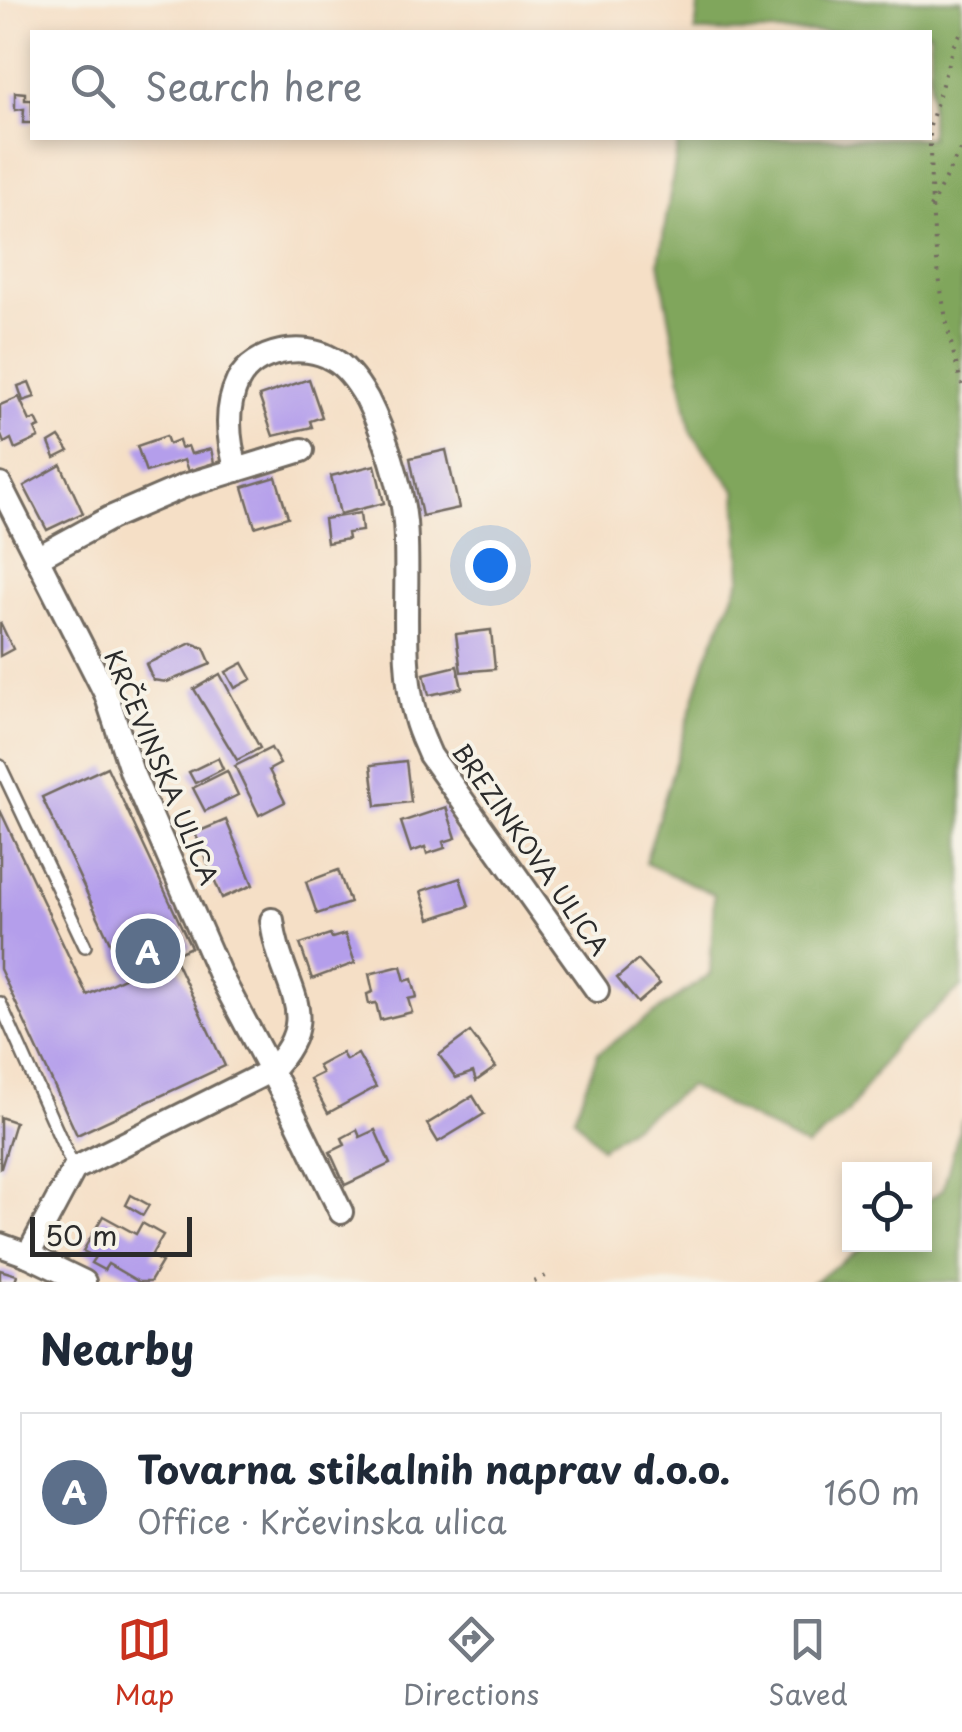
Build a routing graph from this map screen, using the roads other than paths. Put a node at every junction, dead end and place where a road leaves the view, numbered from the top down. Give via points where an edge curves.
1 (302, 450) dead end
2 (238, 470) junction
3 (0, 485) edge
4 (37, 558) junction
5 (0, 766) edge
6 (272, 920) dead end
7 (85, 946) dead end
8 (597, 990) dead end
9 (0, 1003) edge
10 (270, 1071) junction
11 (74, 1170) junction
12 (341, 1212) dead end
13 (0, 1245) edge
14 (28, 1255) junction
15 (84, 1282) edge

1 - 2 street
2 - 4 street via 110,518
2 - 8 street, BREZINKOVA ULICA via 227,439 231,407 238,380 264,357 300,350 332,358 365,396 405,518 415,717 430,755
3 - 4 street, KRČEVINSKA ULICA
4 - 10 street, KRČEVINSKA ULICA via 106,694 132,773 212,958
5 - 7 lane
6 - 10 street via 274,947 300,1019 286,1055
9 - 11 lane
10 - 11 street
10 - 12 street, KRČEVINSKA ULICA
11 - 14 street
13 - 14 street
14 - 15 street

